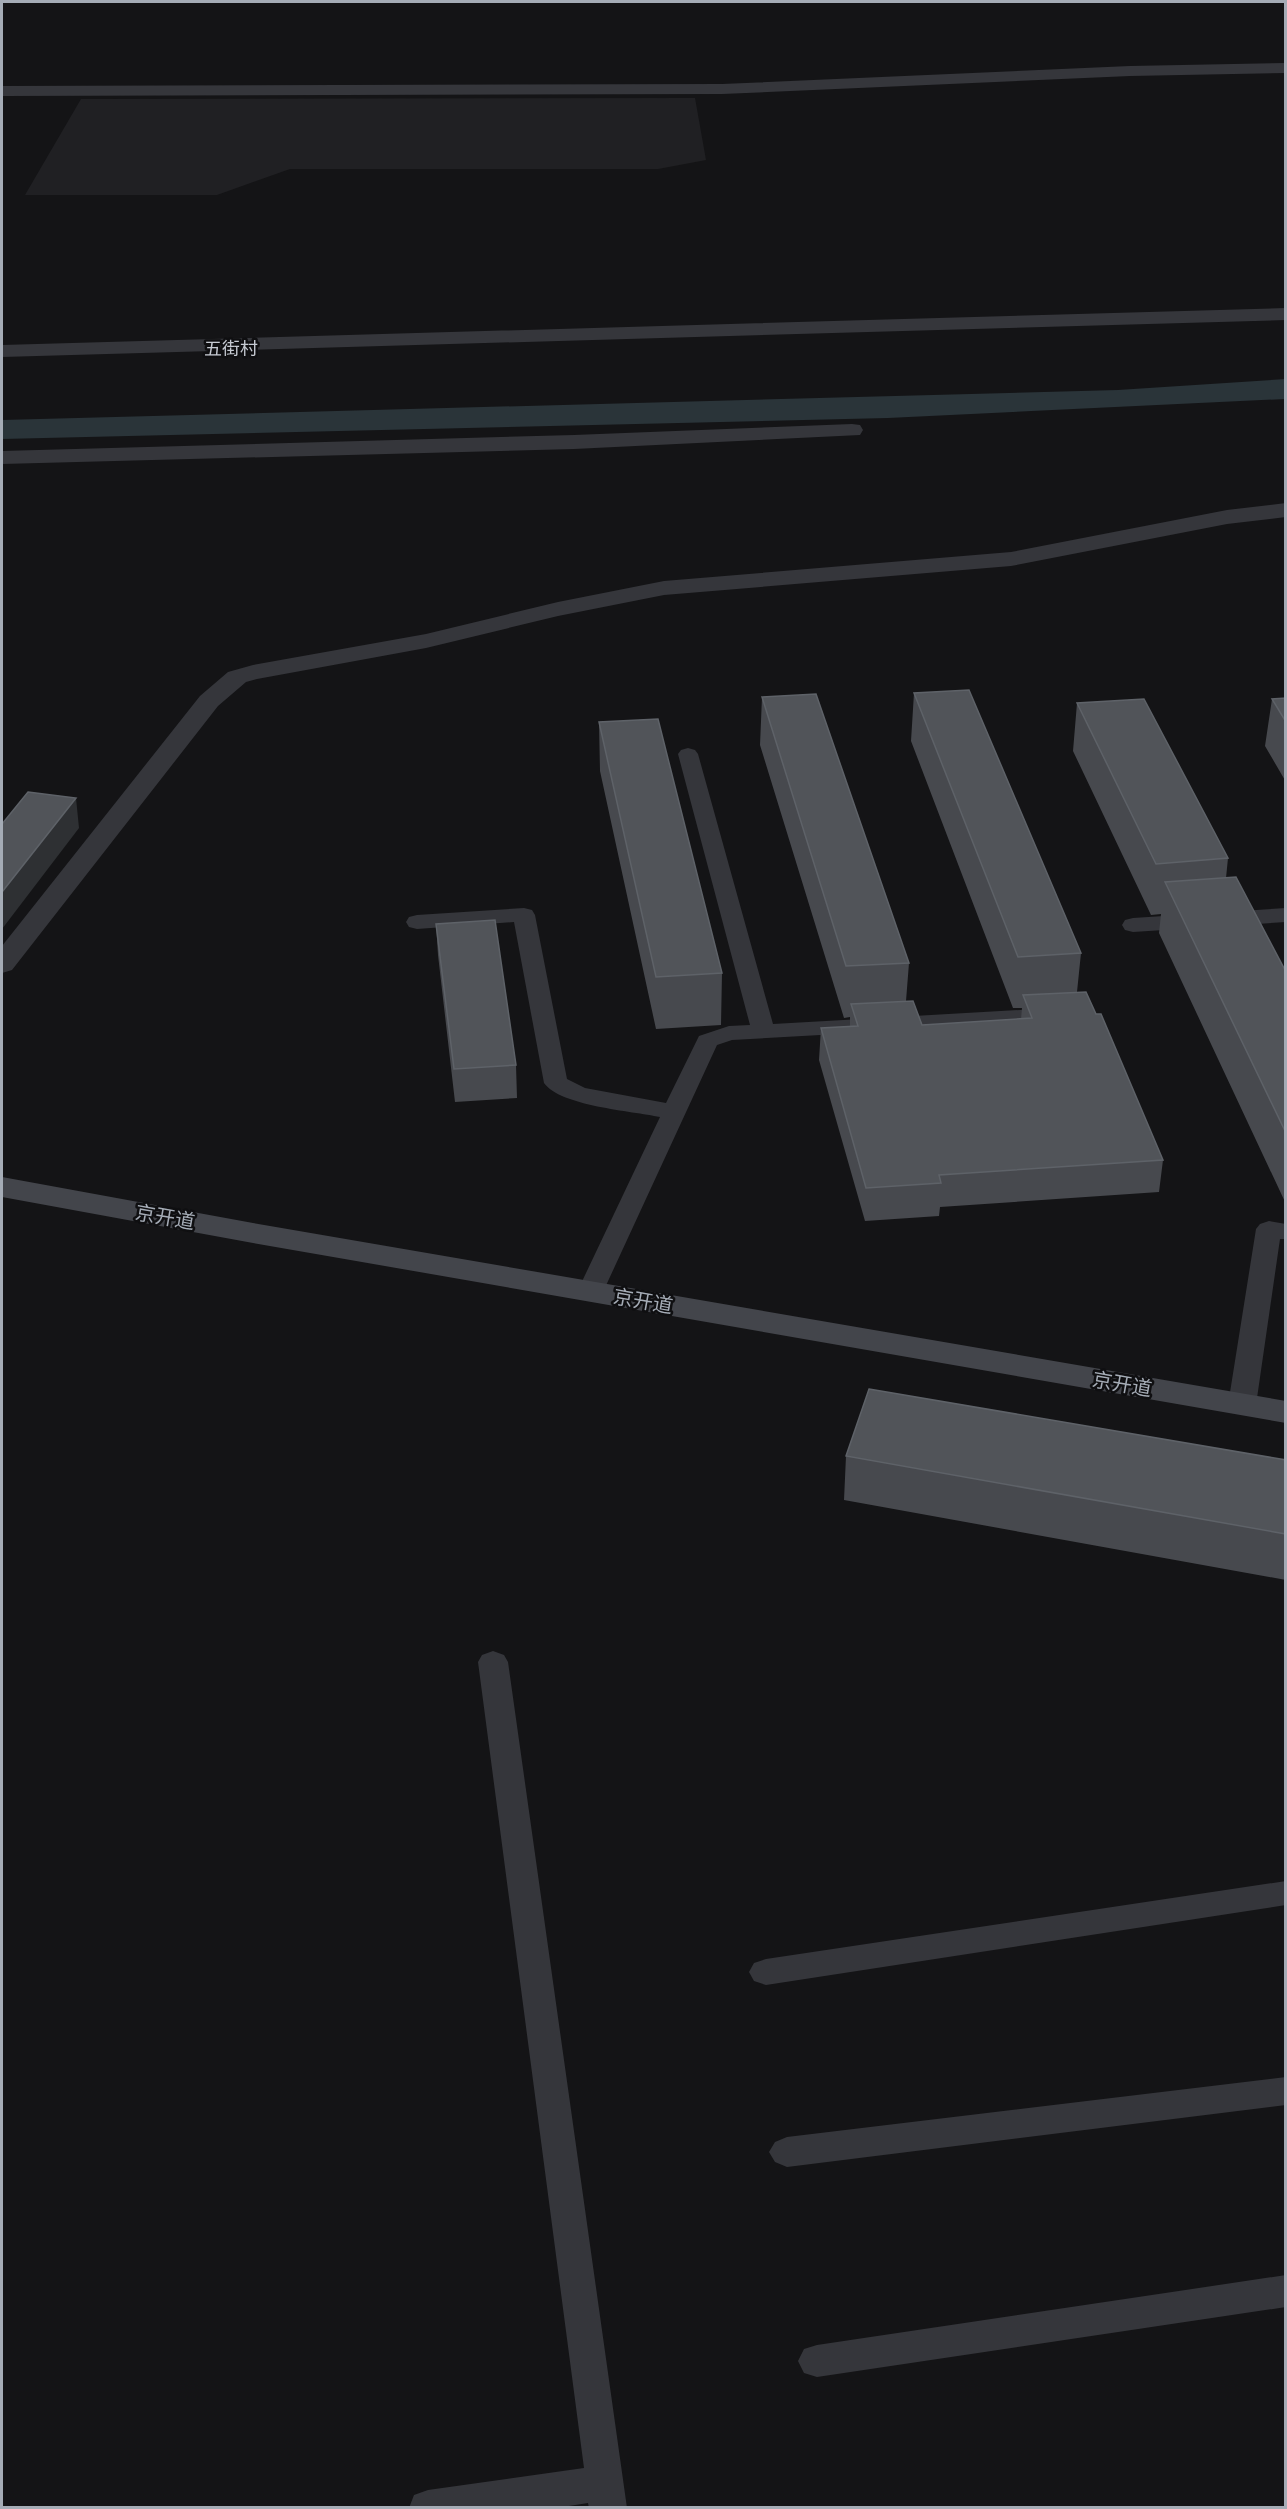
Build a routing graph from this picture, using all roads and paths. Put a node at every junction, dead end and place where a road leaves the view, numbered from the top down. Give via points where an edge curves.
1 (1286, 68) edge
2 (2, 91) edge
3 (1286, 314) edge
4 (2, 351) edge
5 (852, 430) dead end
6 (2, 458) edge
7 (1286, 510) edge
8 (688, 754) dead end
9 (1286, 915) edge
10 (417, 922) dead end
11 (1133, 924) dead end
12 (2, 964) edge
13 (1083, 1013) edge
14 (763, 1031) junction
15 (674, 1112) junction
16 (2, 1188) edge
17 (1286, 1232) edge
18 (590, 1292) junction
19 (1242, 1405) junction
20 (1286, 1412) edge
21 (493, 1662) dead end
22 (1286, 1893) edge
23 (766, 1972) dead end
24 (1286, 2091) edge
25 (787, 2152) dead end
26 (1286, 2291) edge
27 (817, 2361) dead end
28 (606, 2495) edge
29 (428, 2508) edge

1 - 2 street via 689,90
3 - 4 street
5 - 6 street
7 - 12 street via 1227,517 1011,559 664,588 426,641 237,677 209,701
8 - 14 lane
9 - 11 lane
10 - 15 lane via 524,915 556,1083 578,1094
13 - 14 lane
14 - 15 lane via 729,1033 707,1041
15 - 18 lane
16 - 18 main road, 京开道
17 - 19 lane via 1269,1230
18 - 19 main road, 京开道
19 - 20 main road, 京开道
21 - 28 lane
22 - 23 lane
24 - 25 lane
26 - 27 lane
28 - 29 lane

